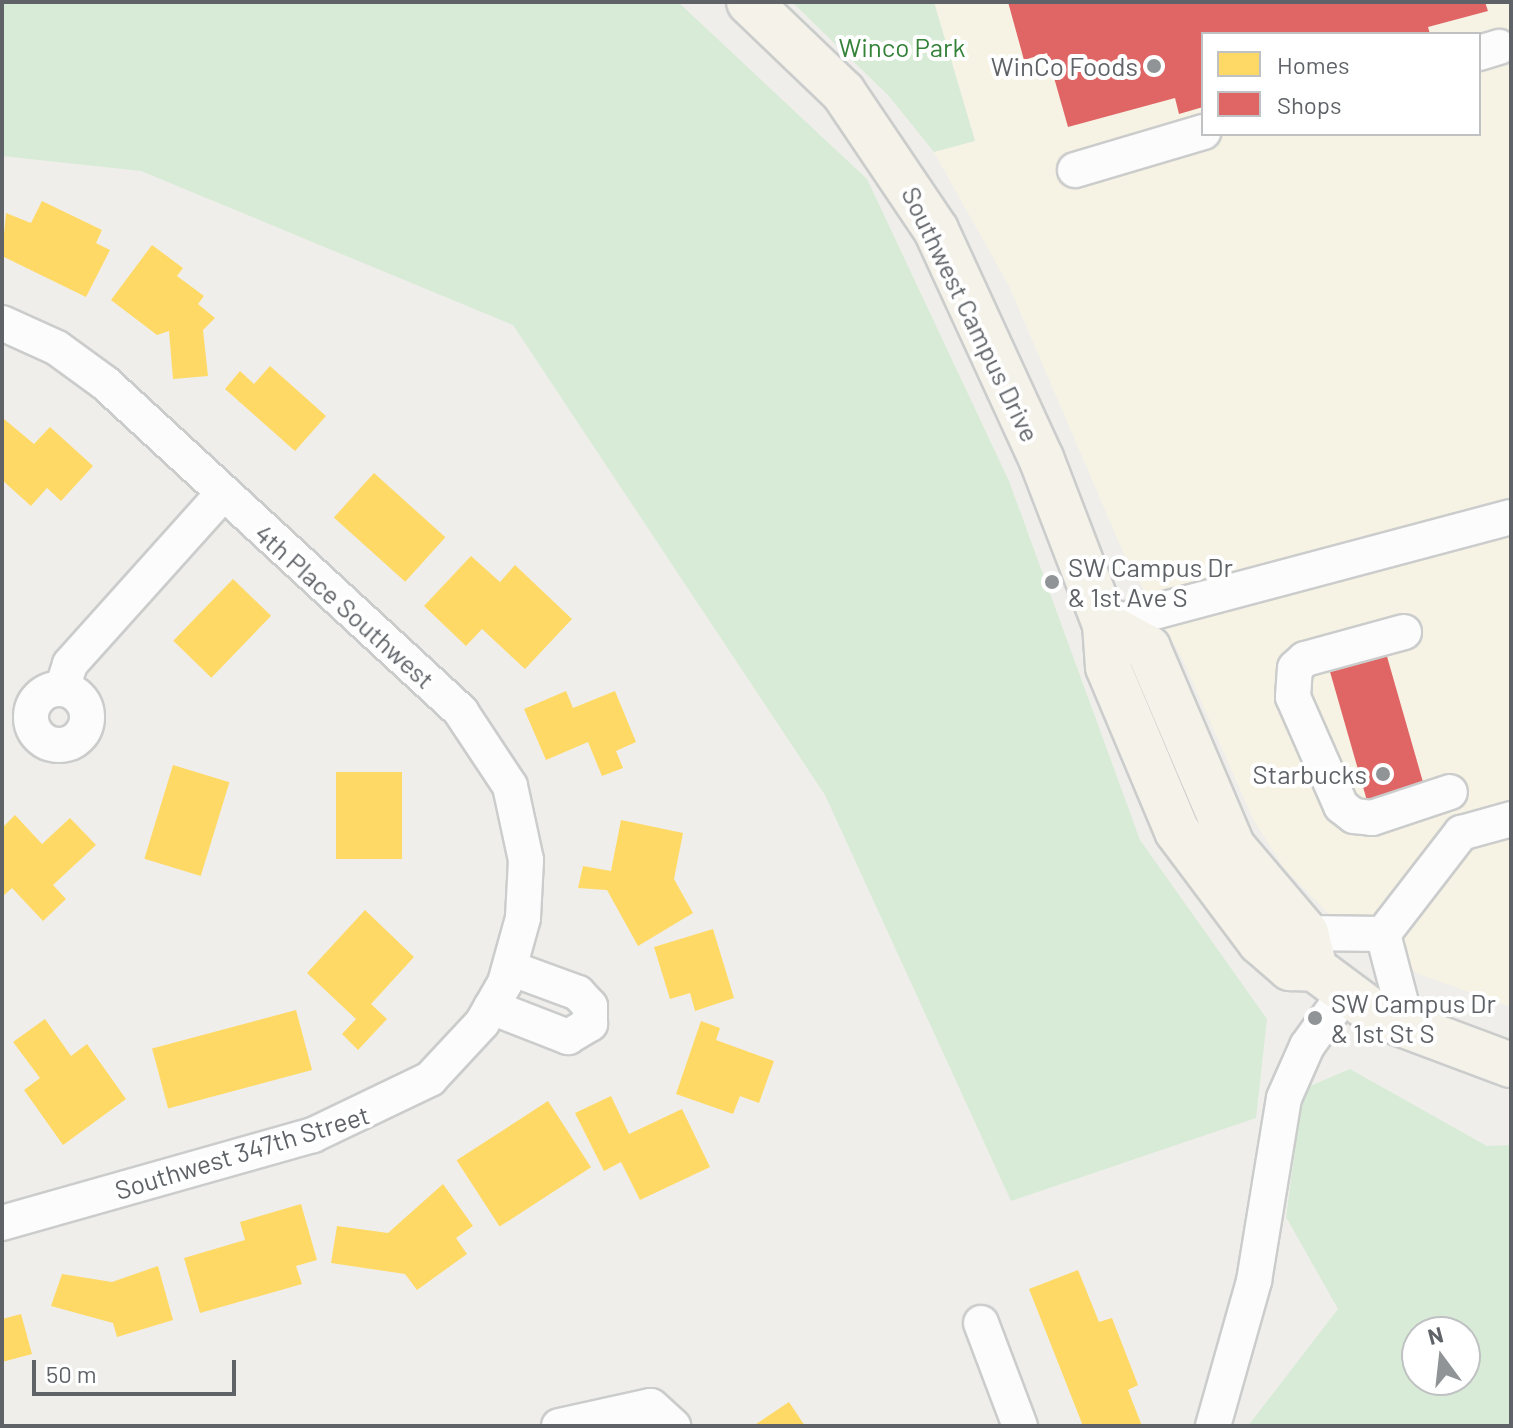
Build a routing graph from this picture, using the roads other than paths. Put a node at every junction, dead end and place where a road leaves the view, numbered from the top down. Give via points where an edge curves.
1 (749, 2) edge
2 (1201, 133) edge
3 (1075, 170) dead end
4 (2, 323) edge
5 (221, 496) junction
6 (1511, 517) edge
7 (1105, 625) junction
8 (1404, 632) dead end
9 (62, 689) dead end
10 (1450, 792) dead end
11 (1511, 819) edge
12 (1383, 934) junction
13 (1321, 966) junction
14 (502, 986) joint
15 (1408, 1029) junction
16 (1511, 1065) edge
17 (2, 1223) edge
18 (981, 1323) dead end
19 (559, 1426) edge
20 (673, 1426) edge
21 (1020, 1426) edge
22 (1213, 1426) edge

1 - 7 main road, Southwest Campus Drive via 843,92 936,230 1041,458
2 - 3 street
4 - 5 street, 4th Place Southwest via 57,348 105,383
5 - 9 street via 70,664
5 - 14 street, 4th Place Southwest via 429,680 496,758 515,801 526,860
6 - 7 street
7 - 13 main road, Southwest Campus Drive via 1108,667 1177,831 1260,942 1290,968
8 - 10 street via 1305,659 1295,668 1293,697 1341,806 1354,816 1372,818
11 - 12 street via 1461,833
12 - 13 street
12 - 15 street
13 - 15 main road, Southwest Campus Drive
13 - 22 street via 1307,1046 1284,1098 1254,1281
14 - 17 street, Southwest 347th Street via 430,1079 358,1119
15 - 16 main road, Southwest Campus Drive
18 - 21 street
19 - 20 street via 651,1406

